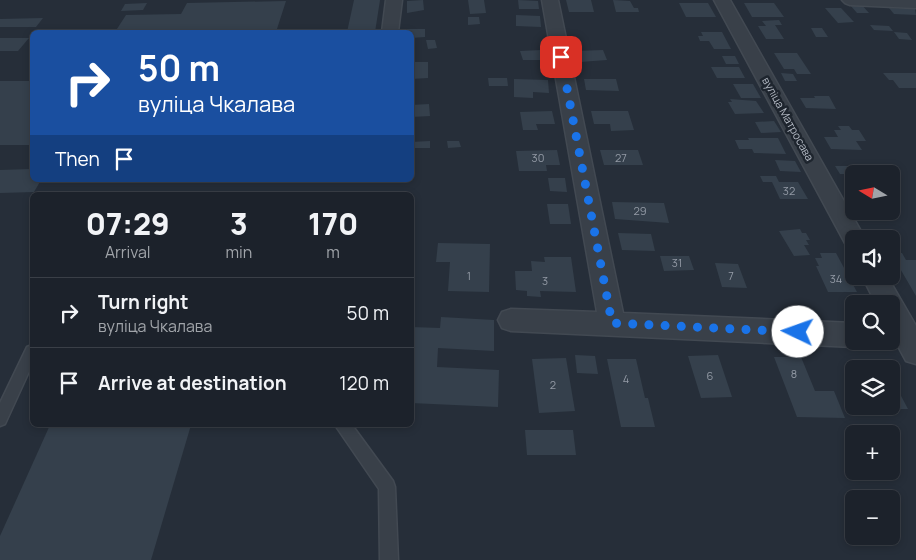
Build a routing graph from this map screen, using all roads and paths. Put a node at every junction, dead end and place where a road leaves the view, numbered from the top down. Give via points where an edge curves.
1 (394, 0) edge
2 (550, 0) edge
3 (722, 0) edge
4 (850, 0) edge
5 (916, 3) edge
6 (390, 30) edge
7 (849, 230) edge
8 (511, 320) dead end
9 (612, 323) junction
10 (900, 325) edge
11 (845, 334) edge
12 (908, 341) edge
13 (30, 355) edge
14 (0, 419) edge
15 (344, 427) edge
16 (389, 560) edge

1 - 6 street
2 - 9 street
3 - 7 street, вуліца Матросава
4 - 5 street
8 - 9 street
9 - 11 street
10 - 12 street
13 - 14 lane
15 - 16 lane via 387,487

